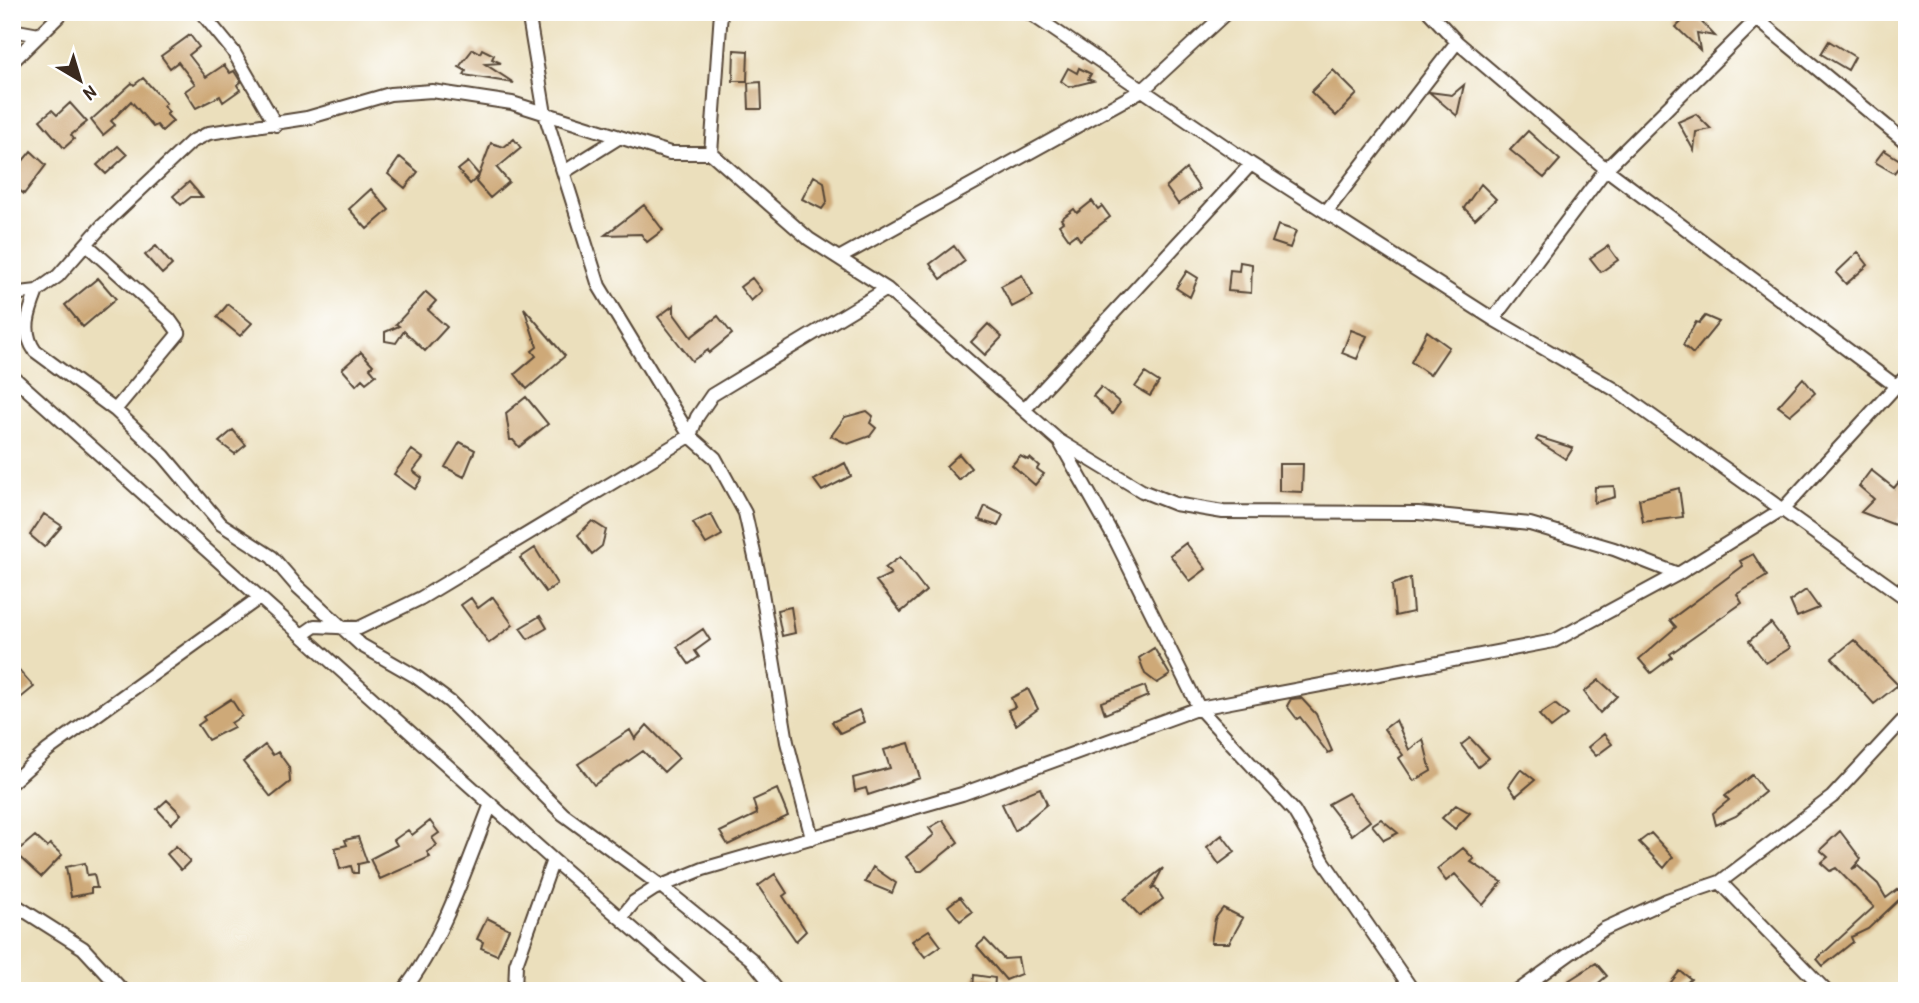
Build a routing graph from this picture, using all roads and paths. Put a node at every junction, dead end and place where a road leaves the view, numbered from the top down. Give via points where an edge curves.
1 (63, 12) edge
2 (201, 12) edge
3 (528, 12) edge
4 (721, 12) edge
5 (1028, 12) edge
6 (1227, 12) edge
7 (1429, 12) edge
8 (1760, 16) edge
9 (12, 30) edge
10 (39, 35) junction
11 (1457, 41) junction
12 (12, 62) edge
13 (1144, 89) junction
14 (545, 114) junction
15 (276, 125) junction
16 (620, 137) junction
17 (1907, 144) edge
18 (711, 153) junction
19 (1251, 164) junction
20 (1606, 169) junction
21 (564, 172) junction
22 (1326, 212) junction
23 (87, 245) junction
24 (839, 258) junction
25 (887, 289) junction
26 (37, 291) junction
27 (12, 294) edge
28 (1493, 319) junction
29 (12, 376) edge
30 (1907, 376) edge
31 (1896, 386) junction
32 (1025, 409) junction
33 (115, 410) junction
34 (690, 436) junction
35 (1058, 440) junction
36 (1784, 508) junction
37 (1678, 574) junction
38 (259, 598) junction
39 (1907, 599) edge
40 (345, 629) junction
41 (302, 635) junction
42 (1199, 708) junction
43 (1907, 716) edge
44 (12, 782) edge
45 (491, 804) junction
46 (811, 838) junction
47 (553, 860) junction
48 (1720, 882) junction
49 (661, 886) junction
50 (12, 903) edge
51 (621, 918) junction
52 (123, 991) edge
53 (403, 991) edge
54 (515, 991) edge
55 (705, 991) edge
56 (777, 991) edge
57 (1413, 991) edge
58 (1518, 991) edge
59 (1826, 991) edge

1 - 10 street
2 - 15 street via 233,51
3 - 14 street
4 - 18 street
5 - 13 street
6 - 13 street
7 - 11 street
8 - 17 street
8 - 20 street
9 - 10 street
10 - 12 street
11 - 20 street
11 - 22 street
13 - 19 street
13 - 24 street
14 - 15 street via 512,103 432,91 390,93
14 - 16 street
14 - 21 street
15 - 23 street via 209,133 191,142
16 - 18 street via 670,153
16 - 21 street
18 - 24 street via 809,239
19 - 22 street
19 - 32 street
20 - 28 street
20 - 31 street
21 - 34 street via 600,286
22 - 28 street
23 - 26 street
23 - 33 street via 169,319 178,333
24 - 25 street
25 - 32 street
25 - 34 street via 712,395
26 - 27 street
26 - 33 street via 26,328 28,340 42,356
28 - 36 street via 1614,390
29 - 38 street
30 - 31 street
31 - 36 street
32 - 35 street
33 - 40 street via 164,456 221,524 272,557
34 - 40 street via 421,598 359,628
34 - 46 street via 715,458 745,513 787,742
35 - 37 street via 1142,491 1175,504 1223,512 1418,513 1530,524
35 - 42 street via 1116,541
36 - 37 street
36 - 39 street
37 - 42 street via 1570,634 1535,647
38 - 41 street
38 - 44 street via 48,750
40 - 41 street via 315,626
40 - 49 street via 373,653 450,702 563,814
41 - 45 street
42 - 46 street via 962,794
42 - 57 street via 1294,811
43 - 48 street via 1832,797
45 - 47 street
45 - 53 street via 454,896
46 - 49 street
47 - 51 street
47 - 54 street via 516,964
48 - 58 street via 1604,929
48 - 59 street
49 - 51 street via 634,902
49 - 56 street via 751,960
50 - 52 street via 83,948
51 - 55 street

